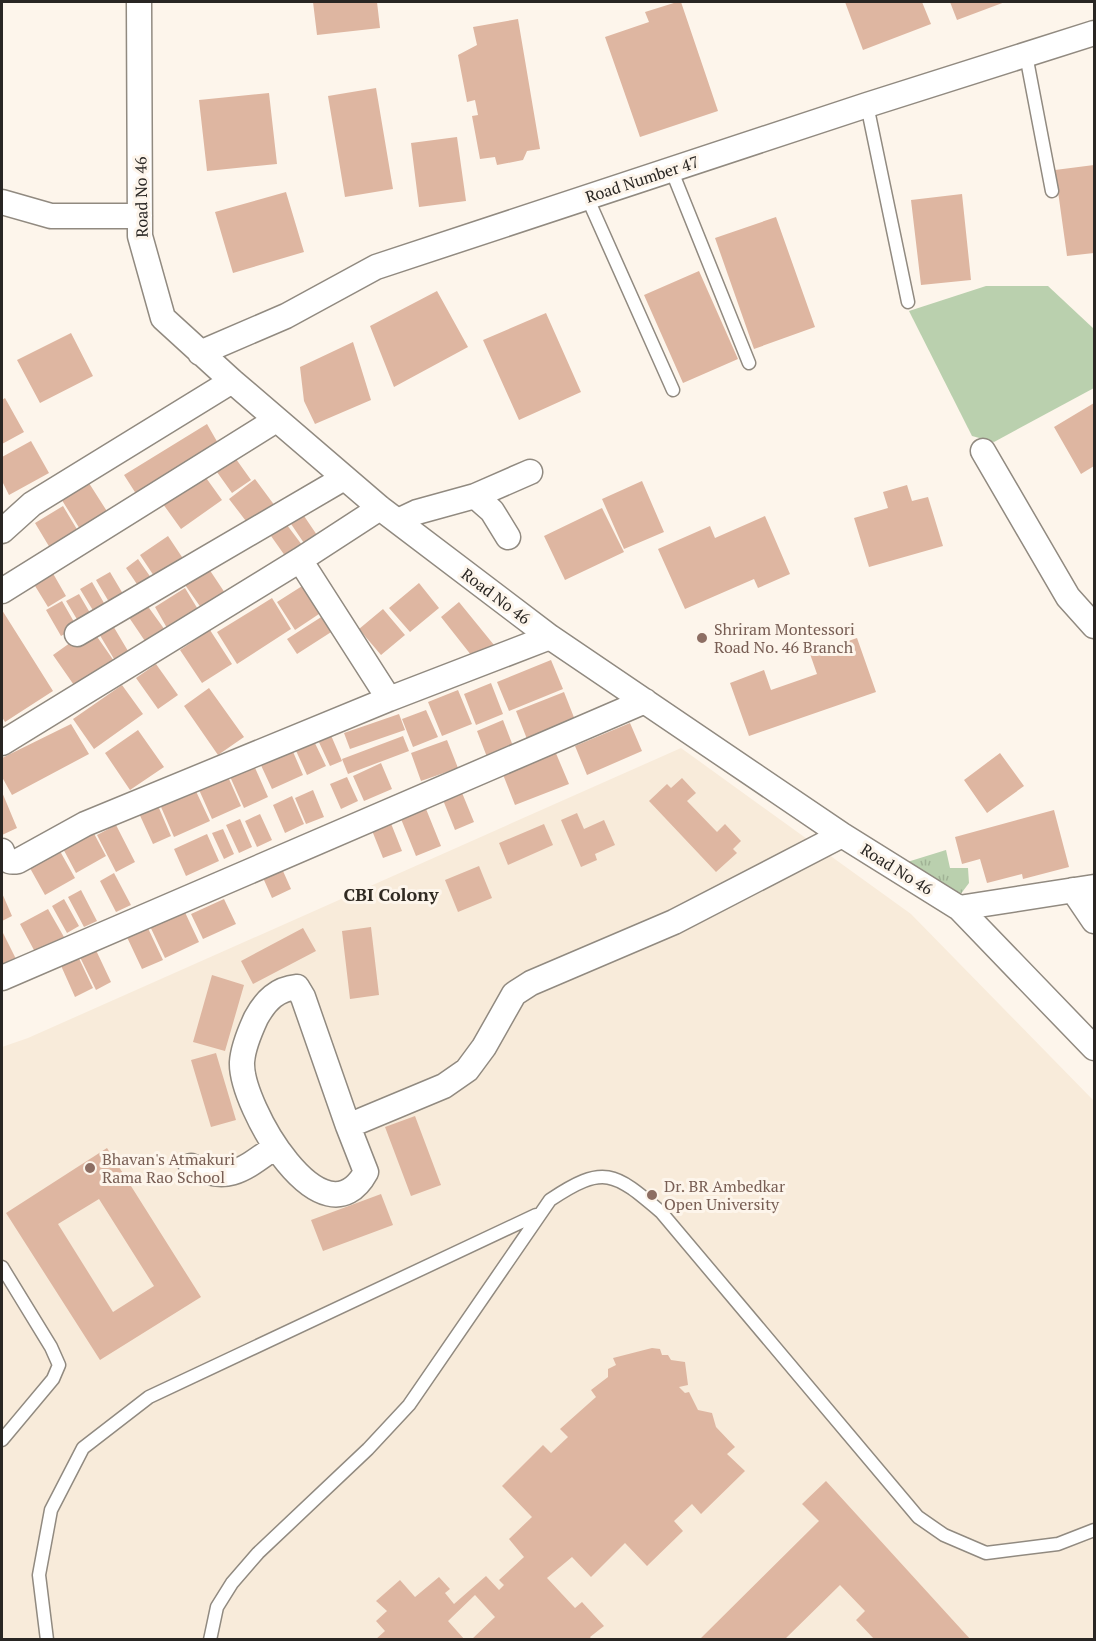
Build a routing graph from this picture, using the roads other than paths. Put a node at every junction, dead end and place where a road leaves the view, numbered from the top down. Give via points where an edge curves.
1 (139, 2) edge
2 (1095, 33) edge
3 (1026, 55) junction
4 (867, 105) junction
5 (671, 169) junction
6 (1052, 191) dead end
7 (587, 197) junction
8 (2, 202) edge
9 (140, 216) junction
10 (908, 302) dead end
11 (200, 353) junction
12 (749, 363) dead end
13 (232, 381) junction
14 (673, 390) dead end
15 (276, 420) junction
16 (983, 451) dead end
17 (530, 472) dead end
18 (344, 478) junction
19 (475, 496) junction
20 (389, 515) junction
21 (2, 531) edge
22 (508, 537) dead end
23 (300, 560) junction
24 (2, 591) edge
25 (1095, 626) edge
26 (77, 634) dead end
27 (550, 637) junction
28 (389, 699) junction
29 (645, 701) junction
30 (2, 743) edge
31 (842, 835) junction
32 (2, 851) edge
33 (1084, 888) edge
34 (959, 908) junction
35 (1095, 921) edge
36 (2, 978) edge
37 (1095, 1048) edge
38 (348, 1126) junction
39 (275, 1147) junction
40 (191, 1166) dead end
41 (537, 1215) junction
42 (2, 1267) edge
43 (2, 1440) edge
44 (1095, 1530) edge
45 (46, 1640) edge
46 (210, 1640) edge

1 - 9 street, Road No 46
2 - 3 street, Road Number 47
3 - 4 street, Road Number 47
3 - 6 lane
4 - 5 street, Road Number 47
4 - 10 lane
5 - 7 street, Road Number 47
5 - 12 lane
7 - 11 street, Road Number 47 via 375,267 286,315
7 - 14 lane
8 - 9 street via 51,216
9 - 11 street, Road No 46 via 140,236 163,318
11 - 13 street, Road No 46
13 - 15 street, Road No 46
13 - 21 street via 32,504
15 - 18 street, Road No 46
15 - 24 street
16 - 25 street via 1068,597
17 - 19 street
18 - 20 street, Road No 46
18 - 26 street
19 - 20 street via 417,512
19 - 22 street via 492,512
20 - 23 street
20 - 27 street, Road No 46
23 - 28 street
23 - 30 street
27 - 28 street
27 - 29 street, Road No 46
28 - 32 street via 85,824 18,861 5,859
29 - 31 street, Road No 46
29 - 36 street
31 - 34 street, Road No 46
31 - 38 street via 674,922 531,983 514,994 467,1070 444,1086
33 - 34 street
33 - 35 street
34 - 37 street, Road No 46
38 - 39 street via 366,1172 359,1186 340,1194 315,1190
38 - 39 street via 303,997 297,987 282,988 264,1004 250,1031 242,1061 245,1087
39 - 40 street via 227,1175 208,1174
41 - 44 lane via 550,1200 578,1181 607,1176 630,1186 661,1212 918,1517 944,1535 986,1553 1058,1544
41 - 45 lane via 149,1397 83,1448 51,1510 39,1575
41 - 46 lane via 409,1405 232,1582 217,1607
42 - 43 lane via 59,1365 53,1379

